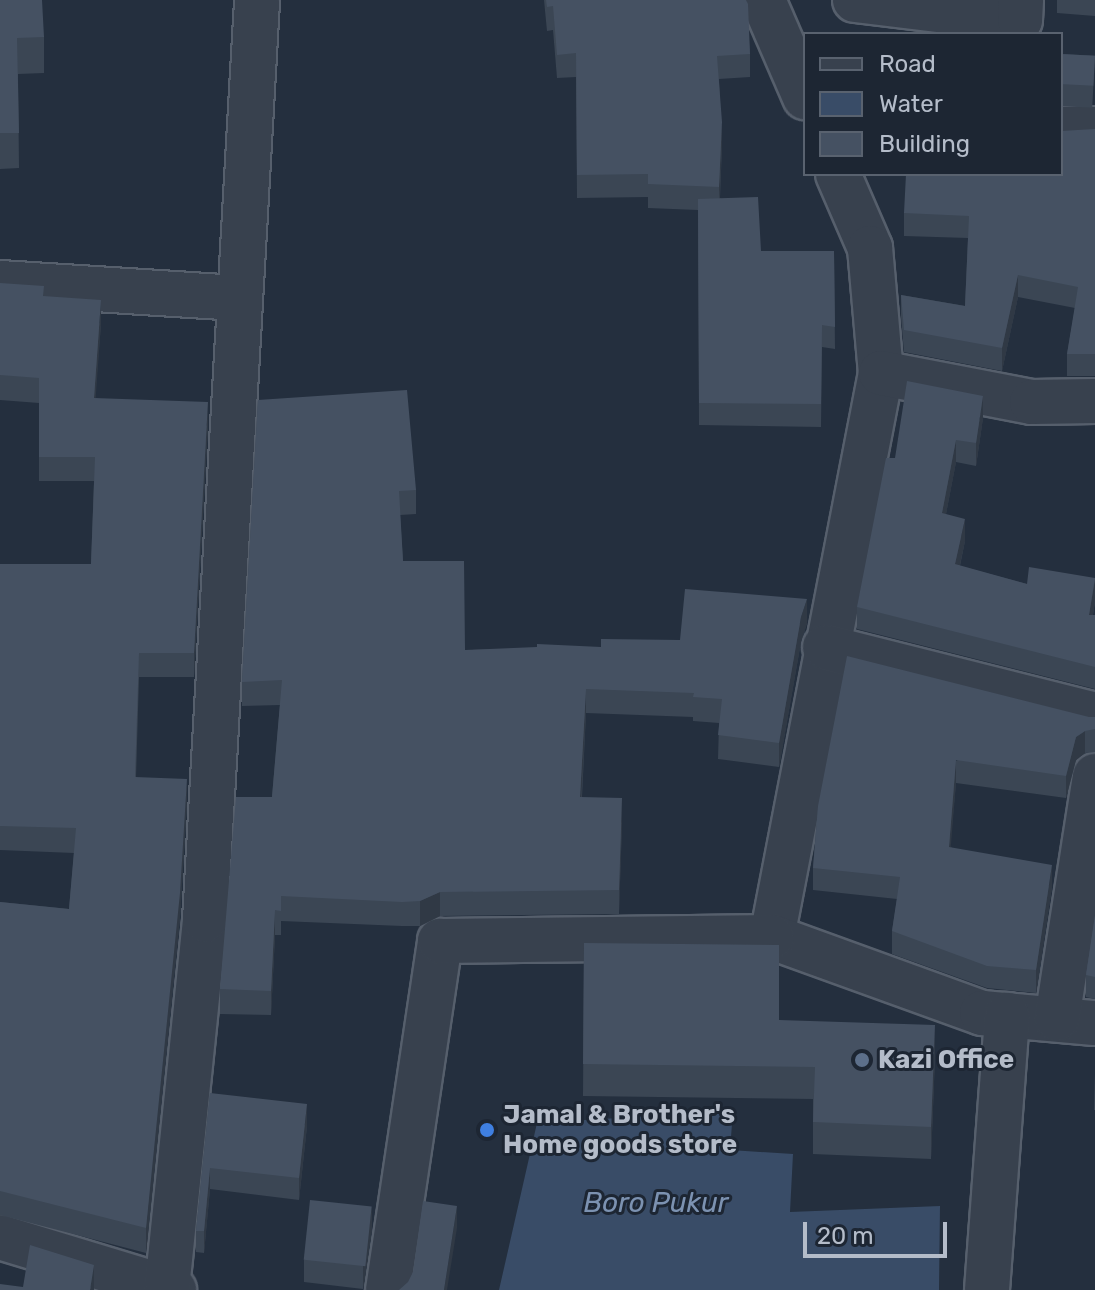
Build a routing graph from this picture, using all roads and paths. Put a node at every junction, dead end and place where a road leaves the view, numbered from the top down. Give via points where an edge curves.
1 (257, 0) edge
2 (763, 0) edge
3 (855, 0) edge
4 (1004, 17) edge
5 (803, 92) edge
6 (1063, 129) edge
7 (1095, 129) edge
8 (839, 176) edge
9 (0, 283) edge
10 (240, 298) junction
11 (881, 373) junction
12 (1095, 401) edge
13 (825, 647) junction
14 (1095, 715) edge
15 (1095, 776) edge
16 (772, 937) junction
17 (1007, 1015) junction
18 (1076, 1021) edge
19 (0, 1237) edge
20 (171, 1289) edge
21 (388, 1290) edge
22 (987, 1290) edge

1 - 10 street
2 - 5 street
3 - 4 street
6 - 7 street
8 - 11 street via 870,248
9 - 10 street
10 - 20 street via 205,920
11 - 12 street via 1032,402
11 - 13 street
13 - 14 street
13 - 16 street
15 - 18 street
16 - 17 street via 982,1013
16 - 21 street via 440,941
17 - 18 street
17 - 22 street
19 - 20 street

